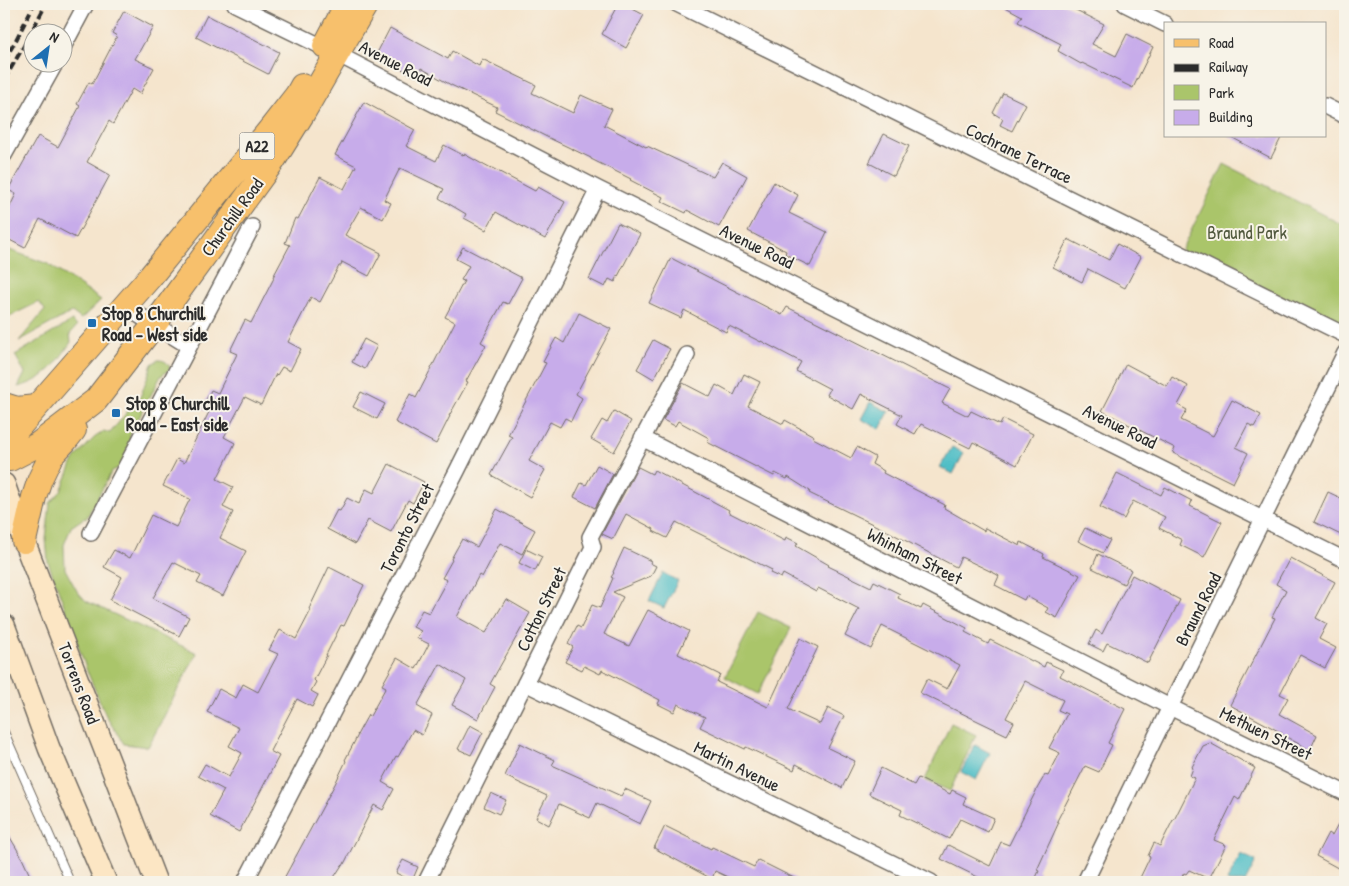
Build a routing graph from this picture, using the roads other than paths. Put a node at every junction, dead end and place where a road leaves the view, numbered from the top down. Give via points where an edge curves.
1 (86, 4) edge
2 (235, 4) edge
3 (347, 4) edge
4 (366, 4) edge
5 (677, 4) edge
6 (1125, 4) edge
7 (1164, 24) edge
8 (72, 30) edge
9 (330, 51) junction
10 (50, 72) edge
11 (1326, 106) edge
12 (1345, 116) edge
13 (4, 155) edge
14 (598, 188) junction
15 (252, 227) dead end
16 (124, 306) junction
17 (154, 325) junction
18 (1345, 335) edge
19 (189, 346) junction
20 (1345, 353) edge
21 (687, 355) dead end
22 (96, 400) junction
23 (4, 405) edge
24 (36, 407) junction
25 (642, 438) junction
26 (4, 444) edge
27 (4, 459) edge
28 (4, 484) edge
29 (1264, 518) junction
30 (91, 533) dead end
31 (24, 541) junction
32 (1345, 560) edge
33 (4, 624) edge
34 (525, 683) junction
35 (1170, 707) junction
36 (4, 732) edge
37 (1345, 793) edge
38 (70, 882) edge
39 (106, 882) edge
40 (156, 882) edge
41 (245, 882) edge
42 (426, 882) edge
43 (931, 882) edge
44 (1085, 882) edge

1 - 8 street
2 - 9 street, Avenue Road
3 - 9 main road, Churchill Road / A22
4 - 9 main road, Churchill Road / A22
5 - 18 street, Cochrane Terrace
6 - 7 street
9 - 14 street, Avenue Road
9 - 16 main road, Churchill Road / A22
9 - 17 main road, Churchill Road / A22 via 303,113 273,161
10 - 13 street
11 - 12 street
14 - 29 street, Avenue Road
14 - 41 street, Toronto Street via 453,480
15 - 19 street, Churchill Road
16 - 17 street
16 - 24 main road, Churchill Road / A22
17 - 19 street
17 - 22 main road, Churchill Road
19 - 30 street, Churchill Road
20 - 29 street, Braund Road
21 - 25 street, Cotton Street
22 - 27 main road, Churchill Road via 37,445
22 - 31 main road via 51,456 34,497
23 - 24 main road via 17,409
24 - 26 main road, Churchill Road / A22
25 - 34 street, Cotton Street via 590,537 593,547
25 - 35 street, Whinham Street
28 - 31 main road, Torrens Road
29 - 32 street, Avenue Road
29 - 35 street, Braund Road
31 - 40 main road, Torrens Road
33 - 39 main road via 49,748
34 - 42 street, Cotton Street
34 - 43 street, Martin Avenue
35 - 37 street, Methuen Street
35 - 44 street, Braund Road
36 - 38 lane

